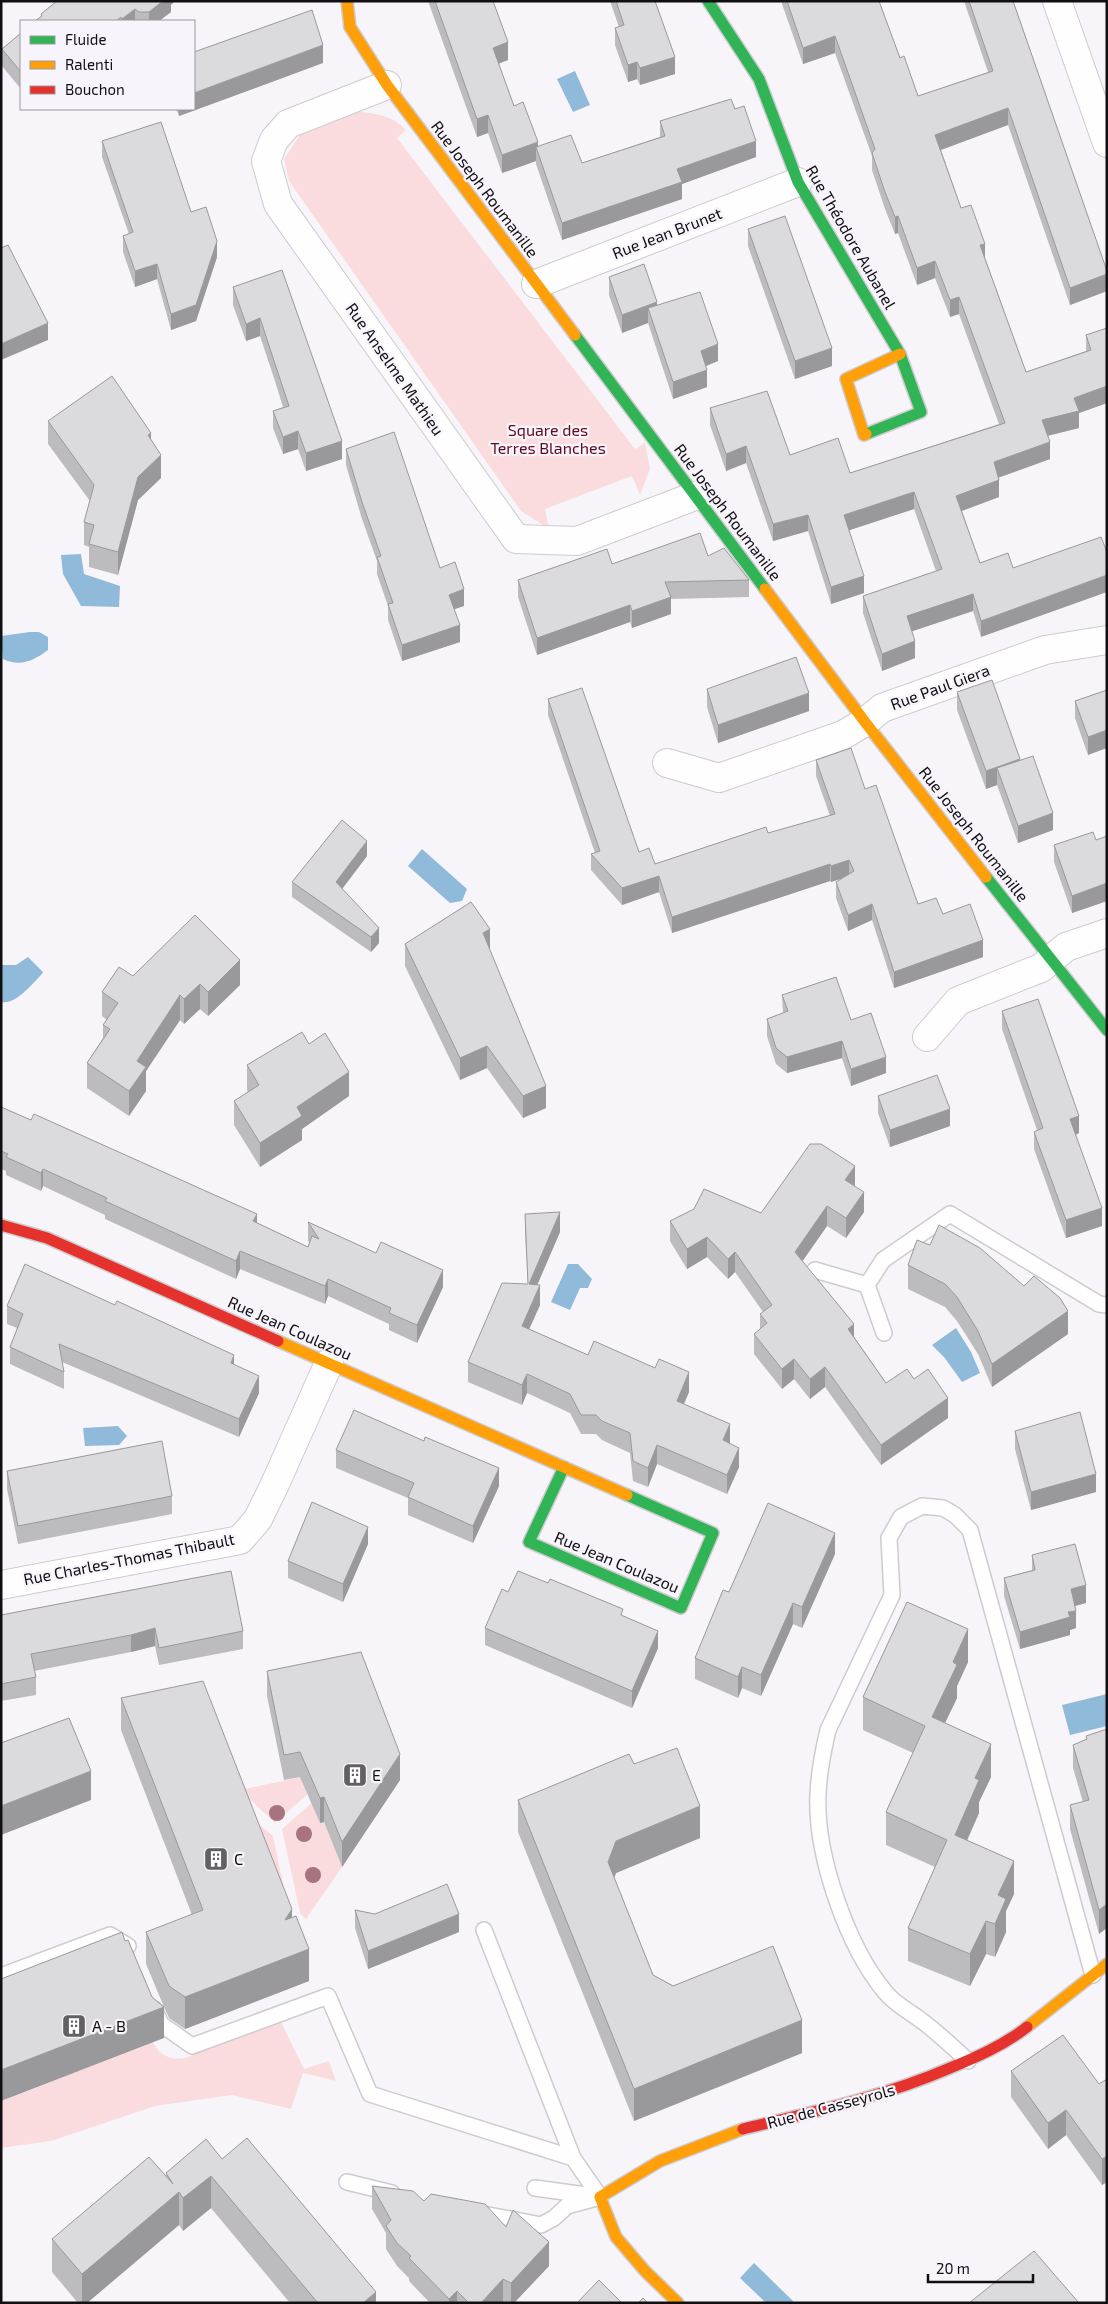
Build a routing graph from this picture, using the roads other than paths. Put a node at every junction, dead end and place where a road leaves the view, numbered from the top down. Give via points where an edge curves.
1 (347, 1) edge
2 (708, 1) edge
3 (1057, 1) edge
4 (387, 86) junction
5 (1107, 143) edge
6 (798, 182) junction
7 (536, 284) junction
8 (900, 354) junction
9 (695, 496) junction
10 (1107, 640) edge
11 (865, 722) junction
12 (667, 763) dead end
13 (1107, 933) edge
14 (1053, 959) junction
15 (1107, 1030) edge
16 (927, 1038) dead end
17 (1, 1225) edge
18 (815, 1270) dead end
19 (868, 1285) junction
20 (1107, 1305) edge
21 (884, 1333) dead end
22 (328, 1362) junction
23 (564, 1467) junction
24 (1, 1585) edge
25 (484, 1930) dead end
26 (133, 1958) edge
27 (1107, 1964) edge
28 (1093, 1975) junction
29 (1, 1976) edge
30 (150, 1998) edge
31 (968, 2061) junction
32 (573, 2158) junction
33 (347, 2182) dead end
34 (535, 2188) dead end
35 (406, 2196) edge
36 (600, 2197) junction
37 (464, 2210) edge
38 (678, 2303) edge

1 - 4 street, Rue Joseph Roumanille via 350,27
2 - 6 street, Rue Théodore Aubanel via 759,80
3 - 5 street
4 - 7 street, Rue Joseph Roumanille
4 - 9 street, Rue Anselme Mathieu via 288,124 274,140 266,161 278,204 516,539 577,541
6 - 7 street, Rue Jean Brunet
6 - 8 street, Rue Théodore Aubanel
7 - 9 street, Rue Joseph Roumanille
8 - 8 street, Rue Théodore Aubanel via 922,412 864,435 846,379
9 - 11 street, Rue Joseph Roumanille
10 - 11 street, Rue Paul Giera via 1045,650 882,708
11 - 12 street, Rue Paul Giera via 843,735 719,778
11 - 14 street, Rue Joseph Roumanille
13 - 14 street via 1066,947
14 - 15 street, Rue Joseph Roumanille
14 - 16 street via 1041,968 958,1001
17 - 22 street, Rue Jean Coulazou via 47,1238
18 - 19 lane
19 - 20 lane via 883,1260 950,1214 1099,1304
19 - 21 lane
22 - 23 street, Rue Jean Coulazou
22 - 24 street, Rue Charles-Thomas Thibault via 258,1519 240,1540
23 - 23 street, Rue Jean Coulazou via 529,1542 681,1608 713,1533
25 - 32 lane
26 - 29 lane via 127,1944 110,1935
27 - 28 street, Rue de Casseyrols
28 - 31 street, Rue de Casseyrols via 1012,2039
28 - 31 lane via 970,1530 943,1508 922,1506 901,1517 889,1538 892,1595 828,1730 822,1752 818,1795 823,1850 837,1900 861,1959 887,1995 939,2034
30 - 32 lane via 160,2024 192,2046 328,1996 370,2094
31 - 36 street, Rue de Casseyrols via 860,2101 734,2131 660,2161
32 - 36 lane
33 - 35 lane
34 - 36 lane
36 - 37 lane via 567,2206 541,2225
36 - 38 street via 616,2237

